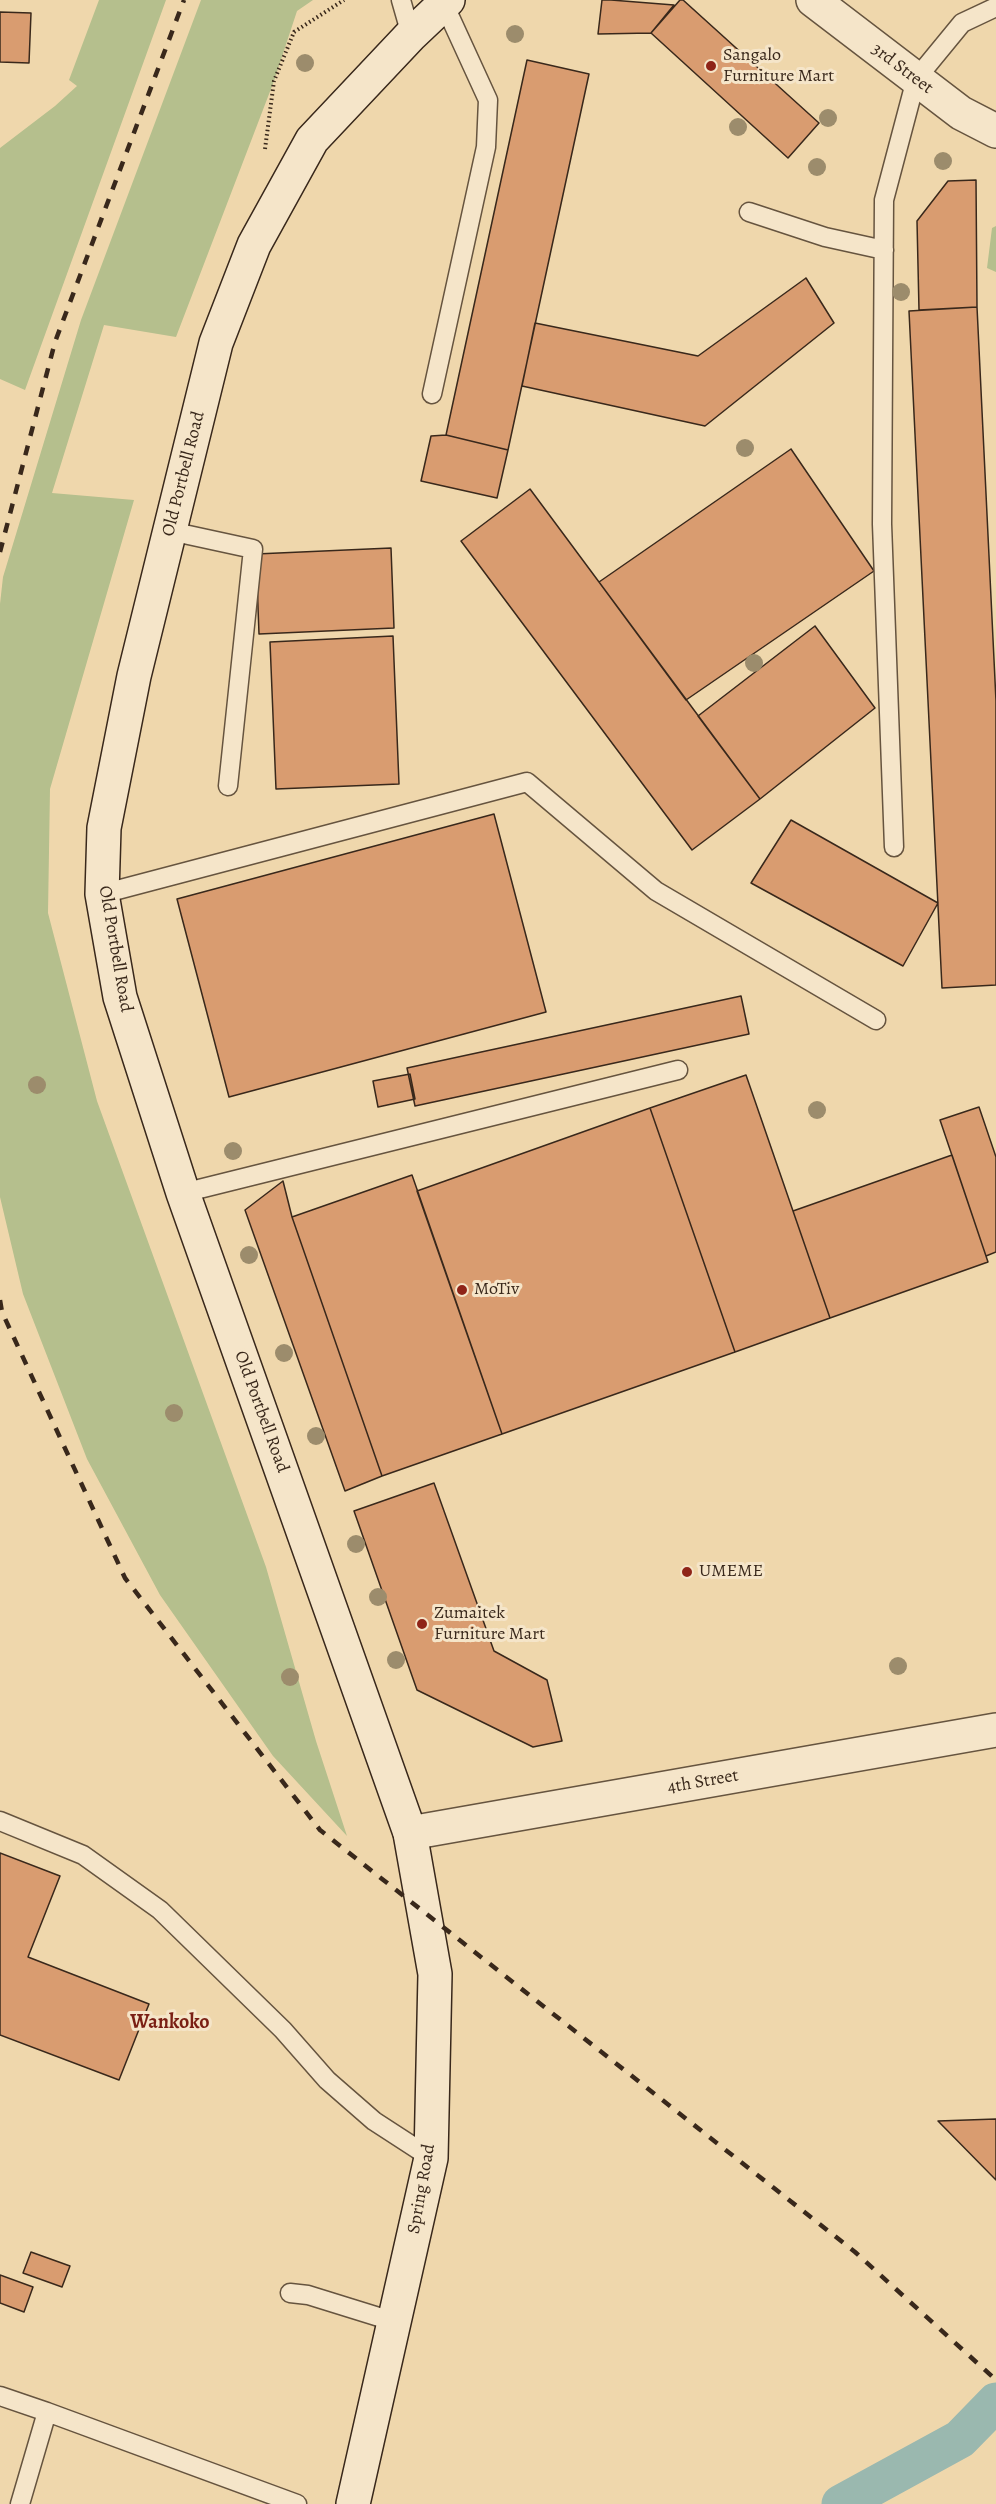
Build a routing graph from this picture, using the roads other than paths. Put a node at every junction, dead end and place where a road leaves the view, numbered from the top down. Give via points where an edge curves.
1 (401, 0) edge
2 (813, 0) edge
3 (446, 2) edge
4 (996, 7) edge
5 (411, 35) junction
6 (916, 79) junction
7 (996, 131) edge
8 (749, 212) dead end
9 (884, 250) junction
10 (432, 394) dead end
11 (170, 531) junction
12 (228, 786) dead end
13 (894, 847) dead end
14 (102, 894) junction
15 (876, 1020) dead end
16 (678, 1070) dead end
17 (183, 1193) junction
18 (996, 1730) edge
19 (0, 1821) edge
20 (410, 1833) junction
21 (431, 2158) junction
22 (290, 2293) dead end
23 (394, 2322) junction
24 (0, 2396) edge
25 (47, 2412) junction
26 (20, 2504) edge
27 (297, 2504) edge
28 (353, 2504) edge

1 - 5 lane
2 - 6 main road, 3rd Street
3 - 5 main road, Old Portbell Road
3 - 10 lane via 488,100 486,147
4 - 6 lane via 962,23
5 - 11 main road, Old Portbell Road via 312,140 254,245 216,343
6 - 7 main road, 3rd Street via 962,113
6 - 9 lane via 884,200
8 - 9 lane via 825,237
9 - 13 lane via 882,524
11 - 12 lane via 253,549
11 - 14 main road, Old Portbell Road via 134,676 104,828
14 - 15 lane via 527,782 656,891
14 - 17 main road, Old Portbell Road via 120,997
16 - 17 lane
17 - 20 main road, Old Portbell Road
18 - 20 main road, 4th Street
19 - 21 lane via 83,1855 160,1910 283,2030 327,2080 374,2121
20 - 21 main road, Spring Road via 435,1974
21 - 23 main road, Spring Road
22 - 23 lane
23 - 28 main road, Spring Road
24 - 25 lane
25 - 26 lane
25 - 27 lane

